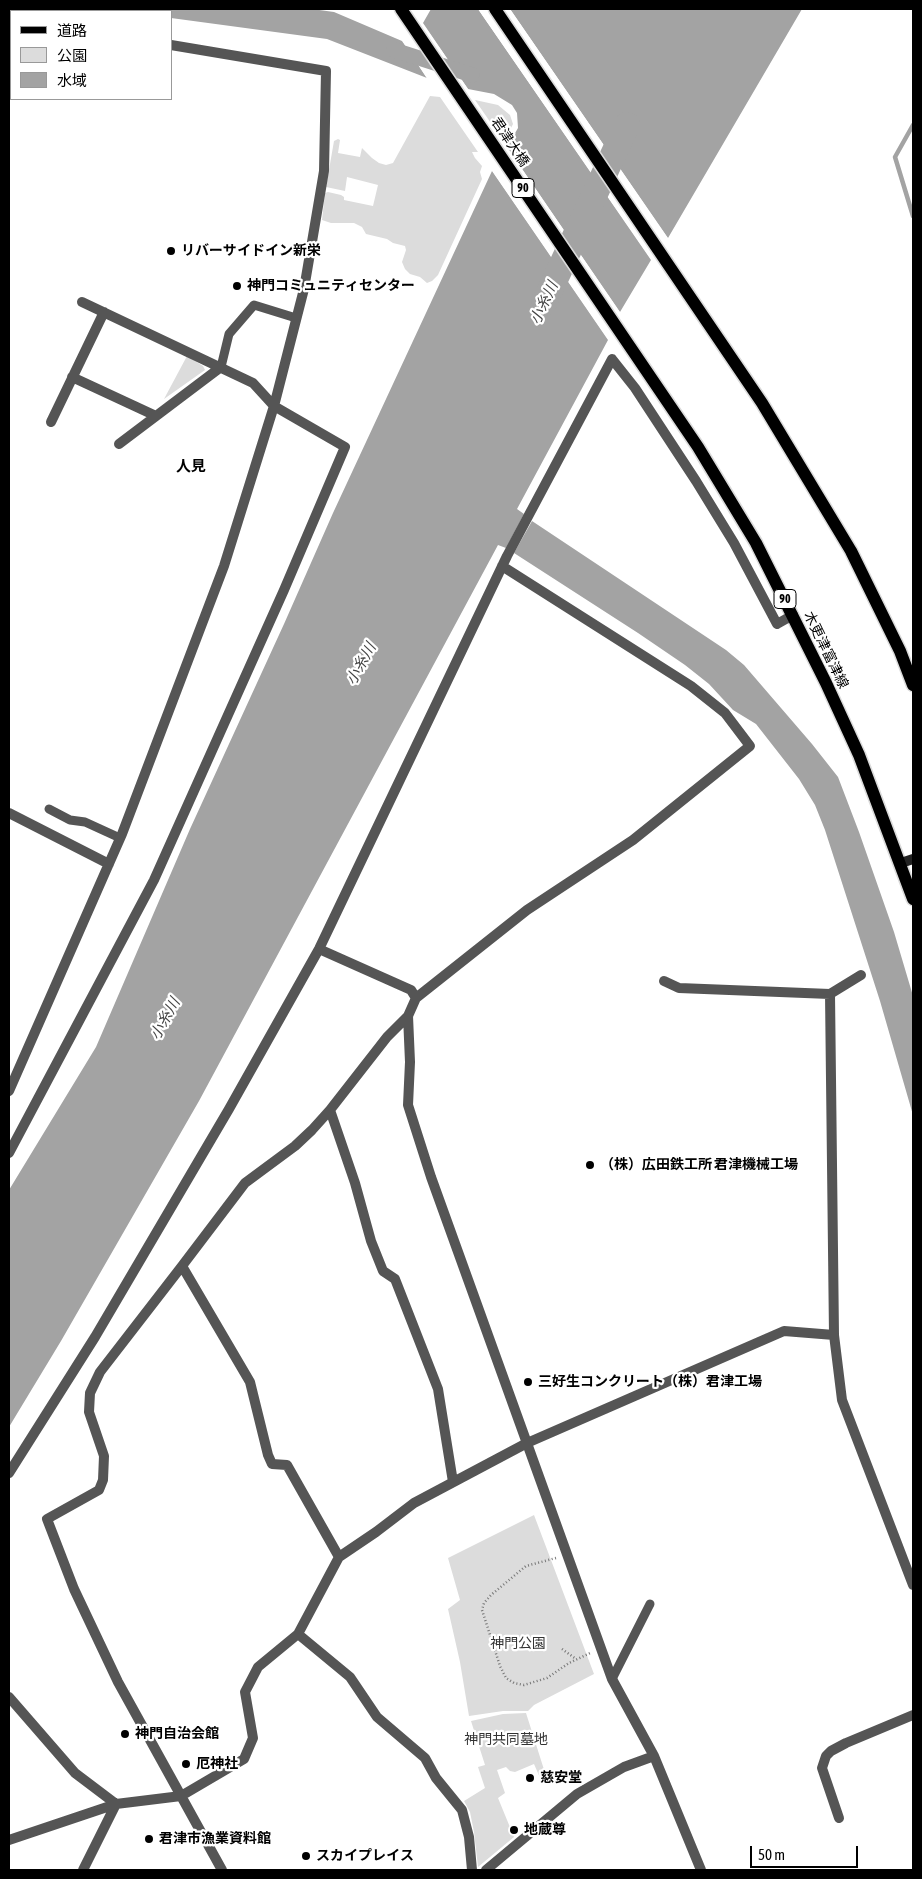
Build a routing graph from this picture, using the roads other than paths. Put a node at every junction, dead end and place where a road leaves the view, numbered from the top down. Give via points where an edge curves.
1 (401, 9) edge
2 (495, 9) edge
3 (172, 45) edge
4 (82, 302) dead end
5 (104, 312) junction
6 (296, 318) junction
7 (635, 353) joint
8 (221, 367) junction
9 (72, 377) junction
10 (274, 406) junction
11 (156, 416) junction
12 (51, 422) dead end
13 (119, 444) dead end
14 (502, 566) junction
15 (793, 615) junction
16 (913, 686) edge
17 (49, 809) dead end
18 (9, 813) edge
19 (120, 838) junction
20 (913, 859) edge
21 (901, 863) junction
22 (109, 864) junction
23 (913, 899) edge
24 (319, 949) junction
25 (861, 975) dead end
26 (664, 981) dead end
27 (830, 994) junction
28 (416, 998) junction
29 (408, 1016) junction
30 (9, 1091) edge
31 (330, 1110) junction
32 (9, 1153) edge
33 (182, 1266) junction
34 (834, 1336) junction
35 (527, 1443) junction
36 (9, 1473) edge
37 (453, 1482) junction
38 (339, 1557) junction
39 (913, 1585) edge
40 (650, 1604) dead end
41 (298, 1634) junction
42 (612, 1679) junction
43 (9, 1697) edge
44 (913, 1715) edge
45 (654, 1756) junction
46 (181, 1796) junction
47 (116, 1804) junction
48 (839, 1818) dead end
49 (9, 1840) edge
50 (83, 1870) edge
51 (222, 1870) edge
52 (472, 1870) edge
53 (486, 1870) edge
54 (701, 1870) edge

1 - 7 main road, 君津大橋 / 90
2 - 16 main road via 762,403 851,551 900,651
3 - 6 street via 326,71 324,171
4 - 5 street
5 - 8 street
5 - 9 street
6 - 8 lane via 254,305 229,334
6 - 10 street
7 - 15 main road, 木更津富津線 / 90 via 727,494
8 - 10 street via 253,383
8 - 11 street
9 - 11 street
9 - 12 street
10 - 19 street via 224,566
10 - 32 street via 346,447 154,880
11 - 13 street
14 - 15 street via 612,358 696,481 734,543 777,624
14 - 24 street
14 - 28 street via 691,686 725,713 750,746 633,840 527,910
15 - 21 main road, 木更津富津線 / 90 via 859,756
17 - 19 lane
18 - 22 street
19 - 22 street
20 - 21 street
21 - 23 main road, 木更津富津線 / 90
22 - 30 street
24 - 28 street via 411,990
24 - 36 street via 95,1337
25 - 27 street
26 - 27 street via 679,988
27 - 34 street
28 - 29 street
29 - 31 street via 387,1037
29 - 35 street via 408,1105
31 - 33 street via 295,1146 244,1182
31 - 37 street via 371,1241 384,1271 395,1279 438,1389
33 - 38 street via 250,1382 272,1464 287,1465
33 - 46 street via 100,1372 90,1393 89,1412 104,1456 103,1480 99,1490 47,1519 74,1589 118,1682
34 - 35 street via 784,1331
34 - 39 street via 842,1400
35 - 37 street
35 - 42 street
37 - 38 street via 414,1503
38 - 41 street
40 - 42 lane
41 - 46 street via 258,1667 245,1692 253,1738 244,1759
41 - 52 street via 350,1677 377,1717 425,1758 436,1778 462,1810
42 - 45 street
43 - 47 street via 75,1773
44 - 48 street via 846,1742 826,1756 822,1768
45 - 53 street via 624,1767 577,1794
45 - 54 street
46 - 47 street
46 - 51 street
47 - 49 street
47 - 50 street

